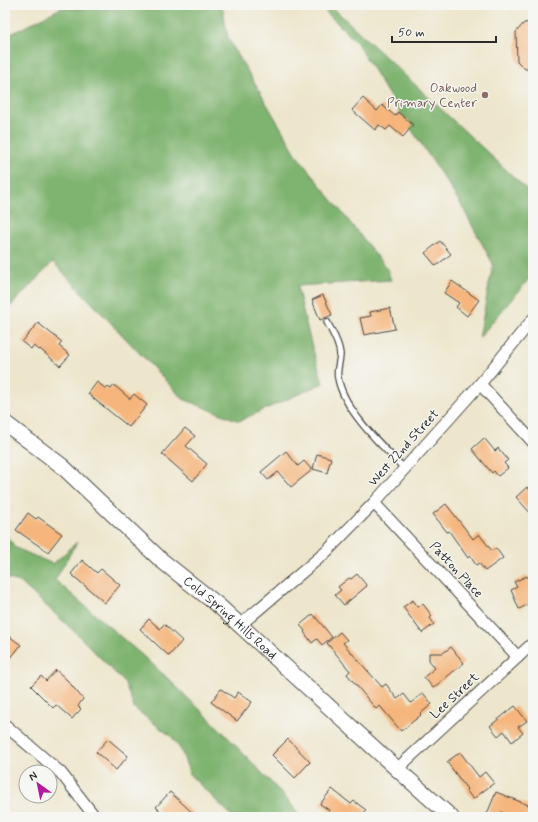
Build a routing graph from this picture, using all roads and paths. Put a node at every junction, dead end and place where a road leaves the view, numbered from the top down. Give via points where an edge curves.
1 (533, 319) edge
2 (327, 322) dead end
3 (480, 384) junction
4 (5, 423) edge
5 (533, 442) edge
6 (405, 469) junction
7 (374, 503) junction
8 (240, 625) junction
9 (533, 643) edge
10 (518, 657) junction
11 (5, 725) edge
12 (397, 769) junction
13 (95, 817) edge
14 (451, 817) edge

1 - 3 street, West 22nd Street
2 - 6 lane via 337,341 340,353 338,377 348,405
3 - 5 street
3 - 6 street, West 22nd Street
4 - 8 street, Cold Spring Hills Road via 62,466 162,560
6 - 7 street, West 22nd Street
7 - 8 street, West 22nd Street via 326,552
7 - 10 street, Patton Place
8 - 12 street, Cold Spring Hills Road
9 - 10 street, Lee Street
10 - 12 street, Lee Street
11 - 13 street via 61,773
12 - 14 street, Cold Spring Hills Road

